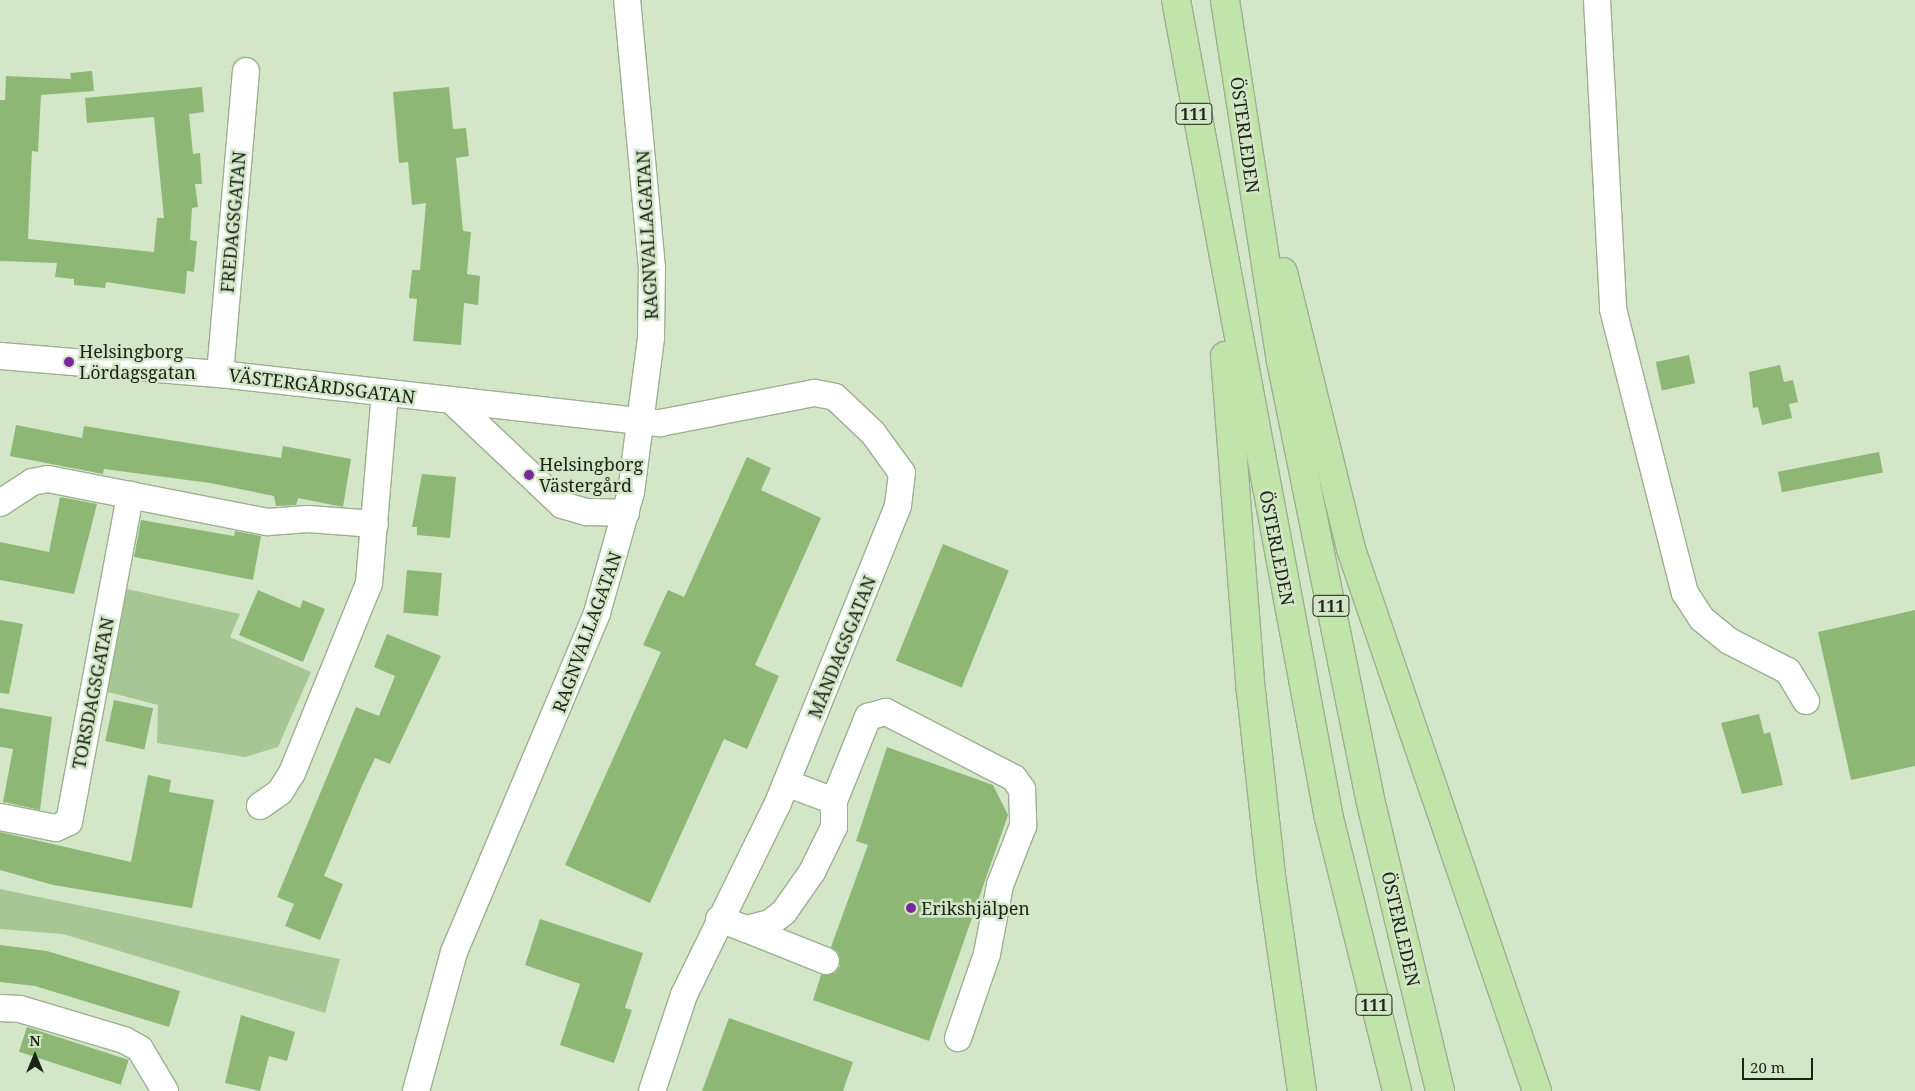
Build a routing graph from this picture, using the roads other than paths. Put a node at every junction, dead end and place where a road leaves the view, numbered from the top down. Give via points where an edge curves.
1 (627, 0) edge
2 (1176, 0) edge
3 (1225, 0) edge
4 (1596, 0) edge
5 (246, 71) dead end
6 (1243, 116) junction
7 (1215, 228) junction
8 (0, 356) edge
9 (220, 374) junction
10 (385, 394) junction
11 (451, 400) junction
12 (643, 421) junction
13 (130, 495) junction
14 (0, 503) edge
15 (626, 513) junction
16 (375, 524) junction
17 (1806, 701) dead end
18 (786, 782) junction
19 (834, 801) junction
20 (260, 806) dead end
21 (0, 817) edge
22 (719, 919) junction
23 (746, 929) junction
24 (826, 961) dead end
25 (0, 1008) edge
26 (958, 1038) dead end
27 (165, 1091) edge
28 (416, 1091) edge
29 (652, 1091) edge
30 (1302, 1091) edge
31 (1397, 1091) edge
32 (1440, 1091) edge
33 (1537, 1091) edge

1 - 12 street, RAGNVALLAGATAN via 652,268
2 - 7 main road, ÖSTERLEDEN / 111
3 - 6 main road, ÖSTERLEDEN / 111
4 - 17 street via 1614,309 1686,593 1702,619 1729,641 1788,671
5 - 9 street, FREDAGSGATAN
6 - 32 main road, ÖSTERLEDEN / 111 via 1281,361 1370,800
6 - 33 main road via 1351,549
7 - 30 main road via 1251,691 1271,876
7 - 31 main road, ÖSTERLEDEN / 111 via 1329,818
8 - 9 street, VÄSTERGÅRDSGATAN
9 - 10 street, VÄSTERGÅRDSGATAN
10 - 11 street, VÄSTERGÅRDSGATAN
10 - 16 street
11 - 12 street, VÄSTERGÅRDSGATAN
11 - 15 street via 562,505 587,512
12 - 15 street, RAGNVALLAGATAN
12 - 18 street, MÅNDAGSGATAN via 676,421 778,398 823,393 843,402 900,466 903,486 898,506
13 - 14 street via 48,479 32,482
13 - 16 street via 268,522 308,519
13 - 21 street, TORSDAGSGATAN via 69,822 56,828
15 - 28 street, RAGNVALLAGATAN via 597,613 454,952
16 - 20 street via 369,583 292,774 280,792
18 - 19 street
18 - 22 street, MÅNDAGSGATAN
19 - 23 street via 834,827 800,891 770,923
19 - 26 street via 874,712 886,712 1014,778 1022,789 1023,826 1000,885 987,954
22 - 23 street
22 - 29 street, MÅNDAGSGATAN via 684,995
23 - 24 street
25 - 27 street via 20,1009 124,1040 140,1049

